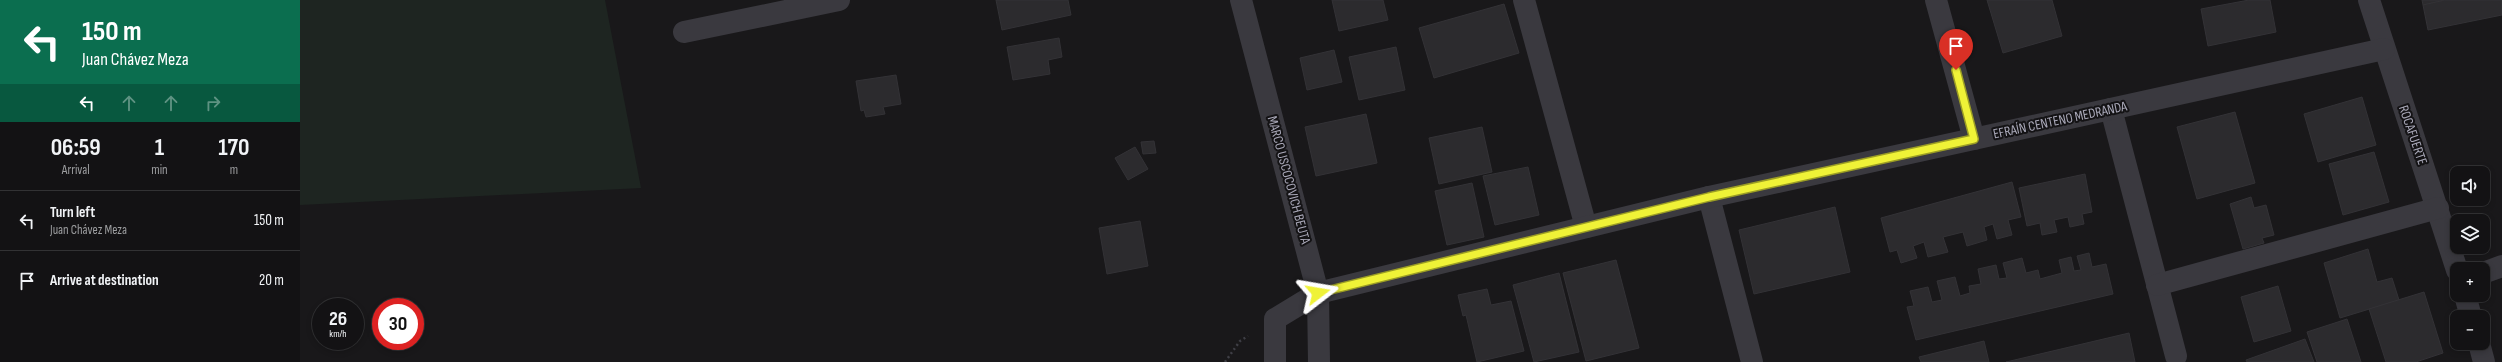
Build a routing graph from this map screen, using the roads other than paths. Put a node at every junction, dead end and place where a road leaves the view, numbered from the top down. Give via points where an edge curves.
1 (838, 0) edge
2 (1241, 0) edge
3 (1524, 0) edge
4 (1936, 0) edge
5 (2369, 0) edge
6 (684, 32) dead end
7 (2384, 49) junction
8 (2111, 109) junction
9 (1974, 139) junction
10 (1709, 197) junction
11 (2438, 208) junction
12 (1586, 227) junction
13 (2455, 262) edge
14 (2502, 266) edge
15 (2490, 270) edge
16 (2157, 285) junction
17 (1318, 293) junction
18 (2176, 356) dead end
19 (1275, 362) edge
20 (1319, 362) edge
21 (1752, 362) edge

1 - 6 street
2 - 17 street, MARCO USCOCOVICH BEUTA
3 - 12 street
4 - 9 street
5 - 7 street, ROCAFUERTE
7 - 8 street, EFRAÍN CENTENO MEDRANDA
7 - 11 street, ROCAFUERTE
8 - 9 street, EFRAÍN CENTENO MEDRANDA
8 - 16 street
9 - 10 street, EFRAÍN CENTENO MEDRANDA
10 - 12 street, EFRAÍN CENTENO MEDRANDA
10 - 21 street
11 - 13 street, ROCAFUERTE
11 - 16 street
12 - 17 street, EFRAÍN CENTENO MEDRANDA
14 - 15 street
16 - 18 street
17 - 19 street, EFRAÍN CENTENO MEDRANDA via 1275,319
17 - 20 street, MARCO USCOCOVICH BEUTA

